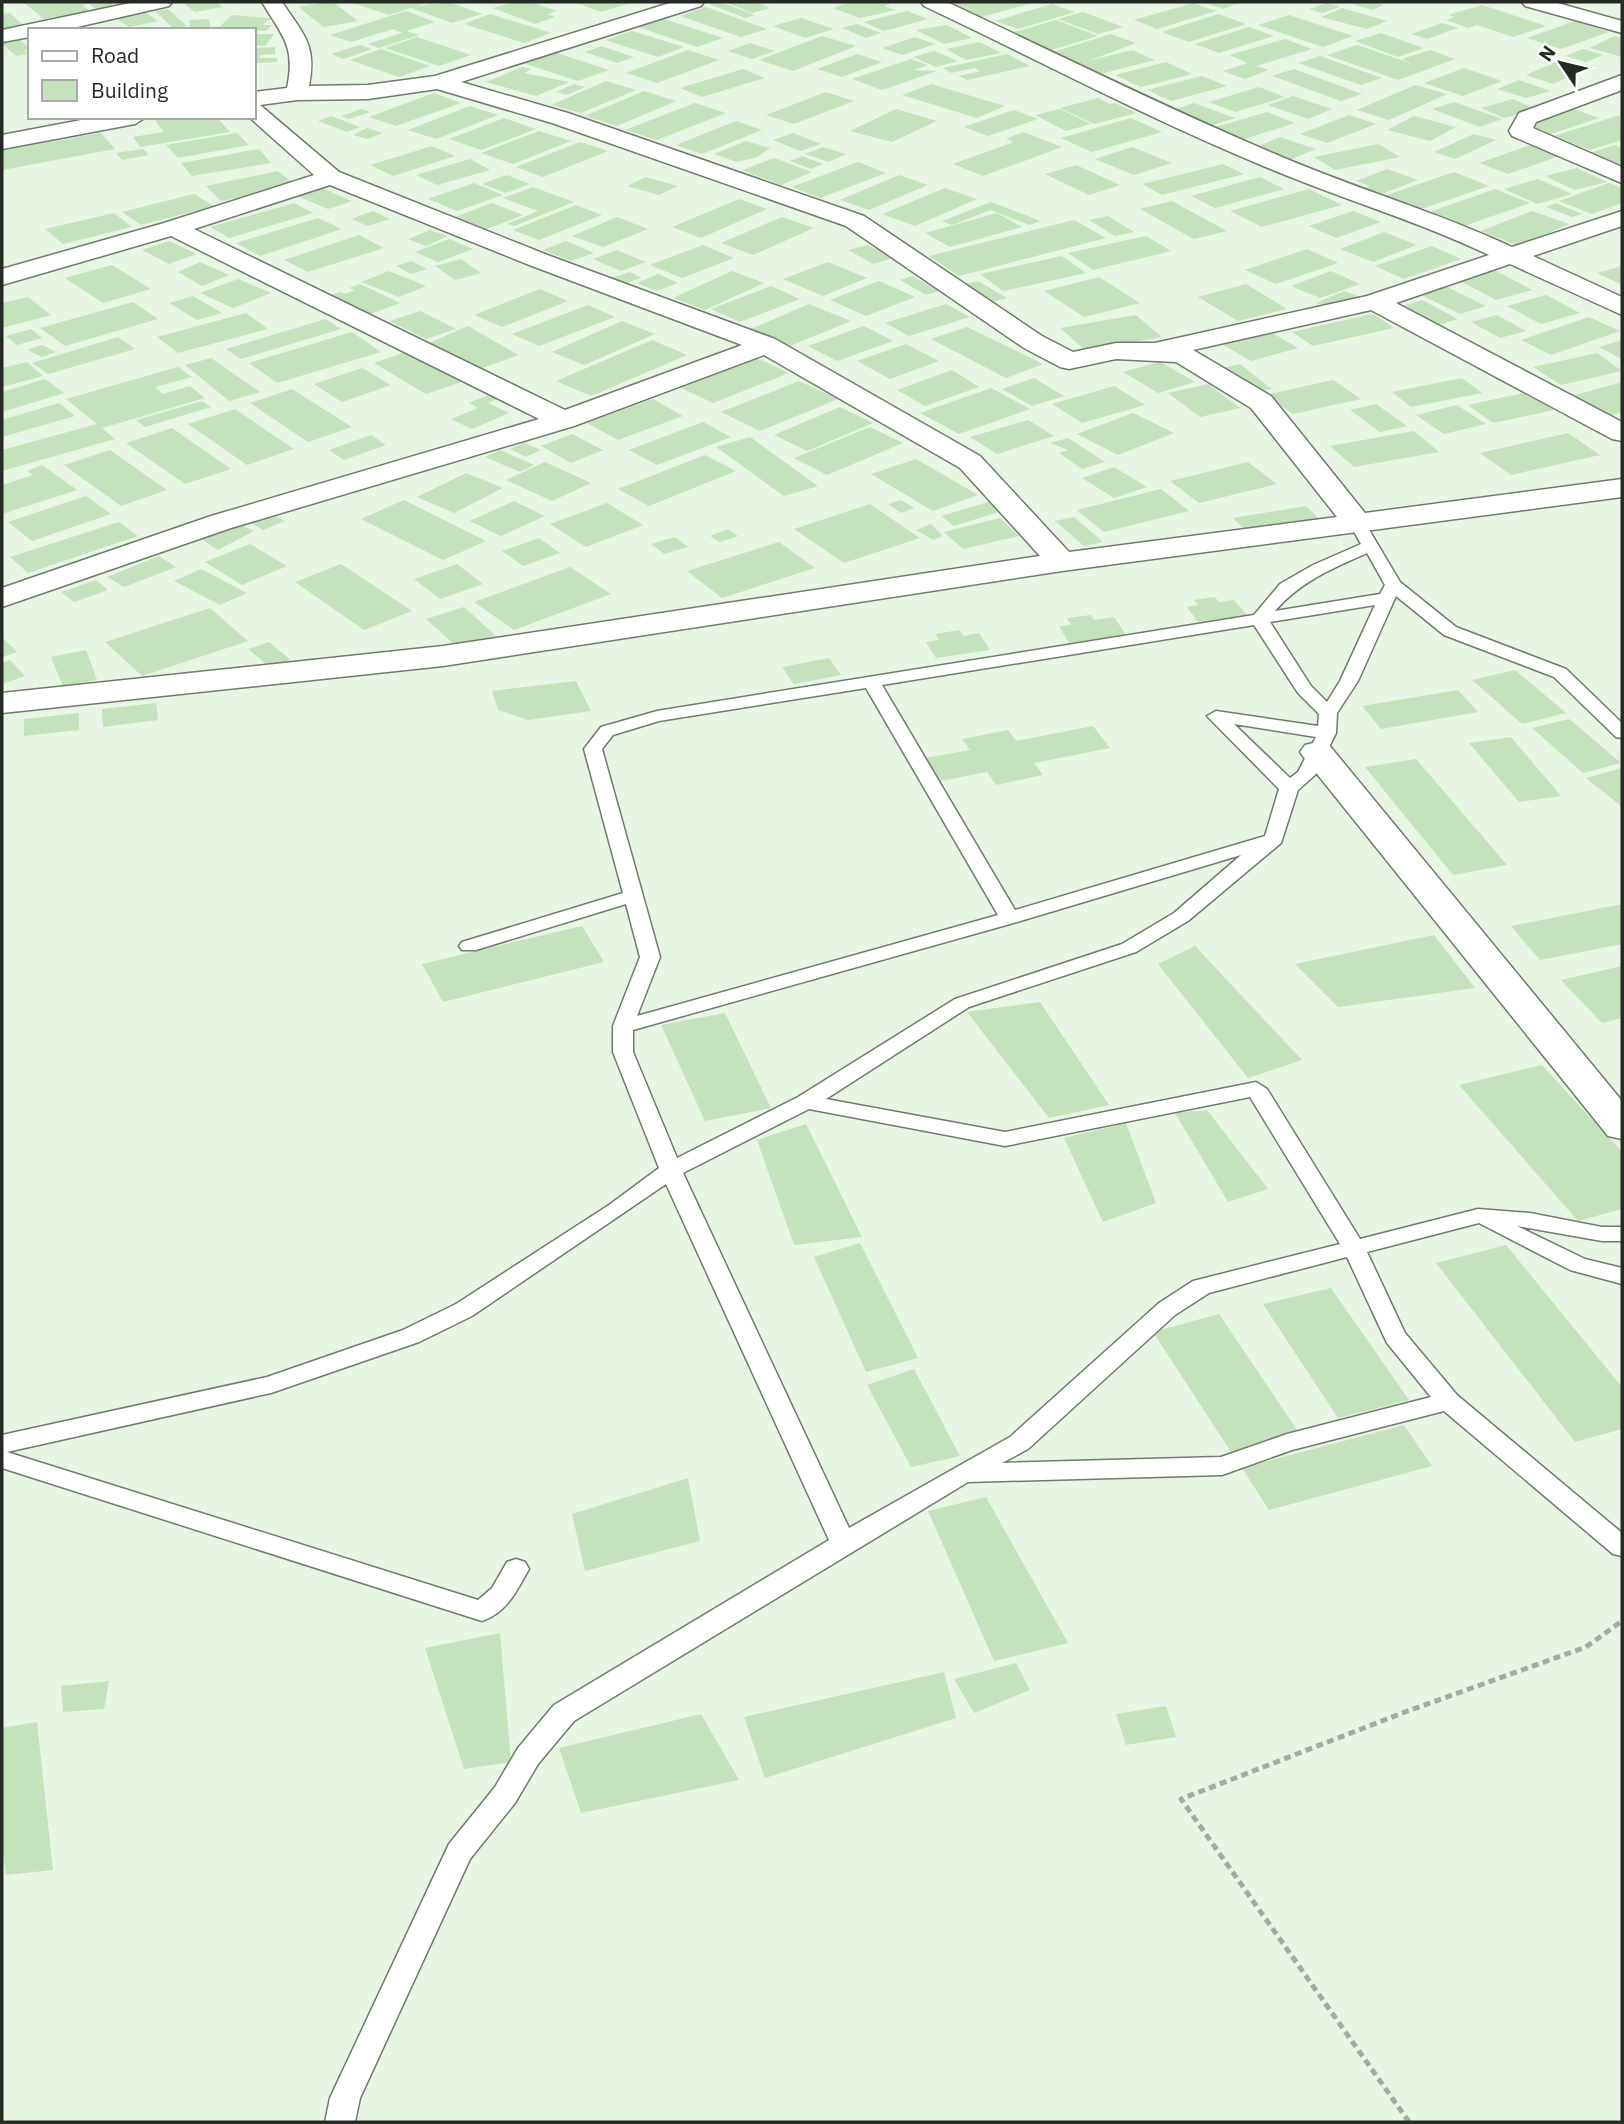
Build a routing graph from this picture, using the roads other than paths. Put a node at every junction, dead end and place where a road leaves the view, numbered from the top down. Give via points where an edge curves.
1 (162, 2) edge
2 (272, 2) edge
3 (931, 2) edge
4 (1532, 2) edge
5 (681, 3) edge
6 (1622, 27) edge
7 (41, 28) edge
8 (28, 31) edge
9 (2, 36) edge
10 (438, 82) junction
11 (1622, 82) edge
12 (297, 93) junction
13 (256, 99) edge
14 (256, 112) edge
15 (124, 119) edge
16 (2, 142) edge
17 (1622, 176) edge
18 (331, 177) junction
19 (1622, 218) edge
20 (173, 228) junction
21 (1511, 255) junction
22 (2, 277) edge
23 (1374, 302) junction
24 (1622, 307) edge
25 (766, 345) junction
26 (1157, 351) junction
27 (564, 420) junction
28 (1622, 433) edge
29 (1622, 488) edge
30 (1363, 535) junction
31 (1062, 562) junction
32 (1391, 591) junction
33 (2, 598) edge
34 (1259, 619) junction
35 (871, 681) junction
36 (2, 703) edge
37 (1324, 733) junction
38 (1622, 733) edge
39 (1289, 788) junction
40 (1274, 839) junction
41 (632, 896) junction
42 (1010, 918) junction
43 (469, 946) dead end
44 (623, 1026) junction
45 (806, 1102) junction
46 (1622, 1127) edge
47 (671, 1170) junction
48 (1478, 1216) junction
49 (1622, 1234) edge
50 (1353, 1246) junction
51 (1622, 1276) edge
52 (1448, 1401) junction
53 (2, 1444) edge
54 (2, 1459) edge
55 (966, 1473) junction
56 (844, 1544) junction
57 (1622, 1547) edge
58 (516, 1569) dead end
59 (340, 2122) edge

1 - 7 street
2 - 12 street via 298,41 303,63
3 - 21 street via 1266,159
4 - 6 street
5 - 10 street
8 - 9 street
10 - 12 street via 368,92
10 - 26 street via 561,118 855,221 1033,342 1069,360 1116,351
11 - 17 street via 1528,118 1520,131
12 - 13 street
14 - 18 street
15 - 16 street
18 - 20 street
18 - 25 street
19 - 21 street
20 - 22 street
20 - 27 street
21 - 23 street
21 - 24 street
23 - 26 street
23 - 28 street
25 - 27 street
25 - 31 street via 970,462
26 - 30 street via 1184,356 1261,402
27 - 33 street via 234,518
29 - 30 street
30 - 31 street
30 - 32 lane
30 - 34 lane via 1286,588
31 - 36 street via 443,656
32 - 34 lane
32 - 37 lane
32 - 38 lane via 1450,631 1560,673
34 - 35 lane
34 - 37 lane via 1304,689
35 - 41 lane via 657,716 607,731 593,749
35 - 42 lane
37 - 39 lane via 1306,775
37 - 39 lane via 1216,716
37 - 46 street
39 - 40 lane
40 - 42 lane
40 - 45 lane via 1181,917 1129,948 962,1003
41 - 43 lane
41 - 44 lane via 650,957
42 - 44 lane
44 - 47 lane via 623,1052
45 - 47 lane
45 - 50 lane via 1005,1139 1256,1088
47 - 53 lane via 464,1310 411,1336 271,1385
47 - 56 lane
48 - 49 lane
48 - 50 lane
48 - 51 lane via 1578,1265
50 - 52 lane via 1395,1337
50 - 55 lane via 1201,1287 1167,1309 1019,1443
52 - 55 lane via 1287,1443 1222,1466
52 - 57 lane
54 - 58 lane via 482,1611 500,1595
55 - 56 lane
56 - 59 lane via 564,1713 459,1852 345,2098

